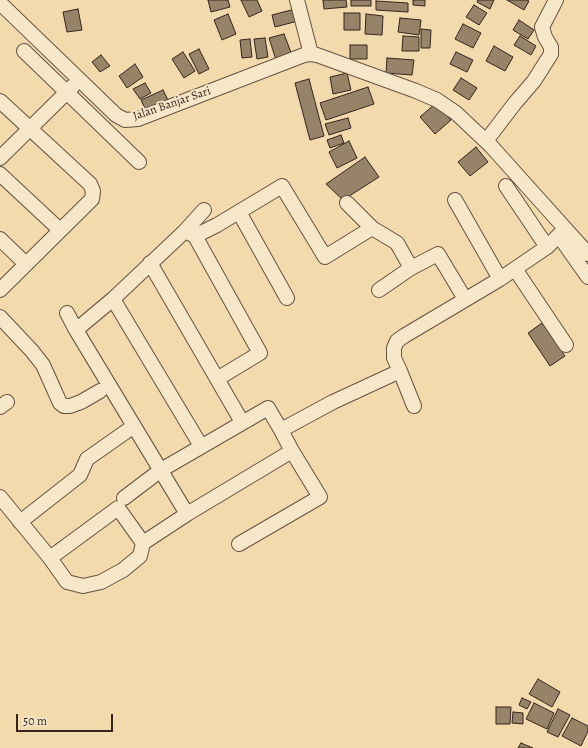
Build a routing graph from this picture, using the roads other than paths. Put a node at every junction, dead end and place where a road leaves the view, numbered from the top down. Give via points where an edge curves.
1 (297, 0) edge
2 (556, 0) edge
3 (0, 3) edge
4 (24, 51) dead end
5 (311, 54) junction
6 (80, 80) junction
7 (67, 92) junction
8 (0, 101) edge
9 (30, 129) junction
10 (486, 141) junction
11 (0, 158) edge
12 (139, 162) dead end
13 (0, 174) edge
14 (506, 186) dead end
15 (455, 200) dead end
16 (347, 203) dead end
17 (204, 210) dead end
18 (239, 212) junction
19 (372, 228) junction
20 (60, 230) junction
21 (562, 232) junction
22 (190, 233) junction
23 (0, 240) edge
24 (548, 247) junction
25 (588, 254) edge
26 (150, 262) junction
27 (26, 264) junction
28 (411, 268) junction
29 (515, 269) junction
30 (588, 277) edge
31 (500, 279) junction
32 (0, 290) edge
33 (379, 290) dead end
34 (287, 298) dead end
35 (112, 300) junction
36 (465, 300) junction
37 (67, 313) dead end
38 (0, 317) edge
39 (76, 330) junction
40 (566, 346) dead end
41 (400, 371) junction
42 (217, 379) junction
43 (100, 391) dead end
44 (414, 406) dead end
45 (242, 422) junction
46 (134, 426) junction
47 (281, 430) junction
48 (201, 446) junction
49 (292, 451) junction
50 (161, 470) junction
51 (0, 497) edge
52 (124, 498) dead end
53 (187, 514) junction
54 (20, 522) junction
55 (143, 543) junction
56 (238, 544) dead end
57 (50, 558) junction

1 - 5 street
2 - 10 street via 542,27 551,47 551,54 534,81
3 - 6 street, Jalan Banjar Sari
4 - 7 street
5 - 6 street, Jalan Banjar Sari via 138,119 125,120 116,115
5 - 10 street via 437,100 456,113
6 - 7 street
7 - 9 street
7 - 12 street
8 - 9 street
9 - 11 street
9 - 20 street via 90,184 93,191 92,199
10 - 21 street
13 - 20 street
14 - 24 street
15 - 31 street
16 - 19 street
17 - 22 street
18 - 19 street via 282,186 325,256
18 - 22 street
18 - 34 street
19 - 28 street via 397,243
20 - 27 street
21 - 24 street
21 - 25 street
21 - 30 street
22 - 26 street
22 - 42 street via 260,353
23 - 27 street
24 - 29 street
26 - 35 street
26 - 42 street
27 - 32 street
28 - 33 street
28 - 36 street via 438,254
29 - 31 street
29 - 40 street
31 - 36 street
35 - 39 street
35 - 48 street
36 - 41 street via 397,341 394,358
37 - 39 street
38 - 43 street via 43,365 60,403 64,406 81,402
39 - 46 street
41 - 44 street
41 - 47 street
42 - 45 street
45 - 47 street via 268,408
45 - 48 street
46 - 50 street
46 - 54 street via 87,459 80,476
47 - 49 street
48 - 50 street
49 - 53 street
49 - 56 street via 320,496
50 - 52 street
50 - 53 street
51 - 54 street
53 - 55 street
54 - 57 street
55 - 57 street via 140,556 123,570 101,582 83,586 67,582
55 - 57 street via 118,508

